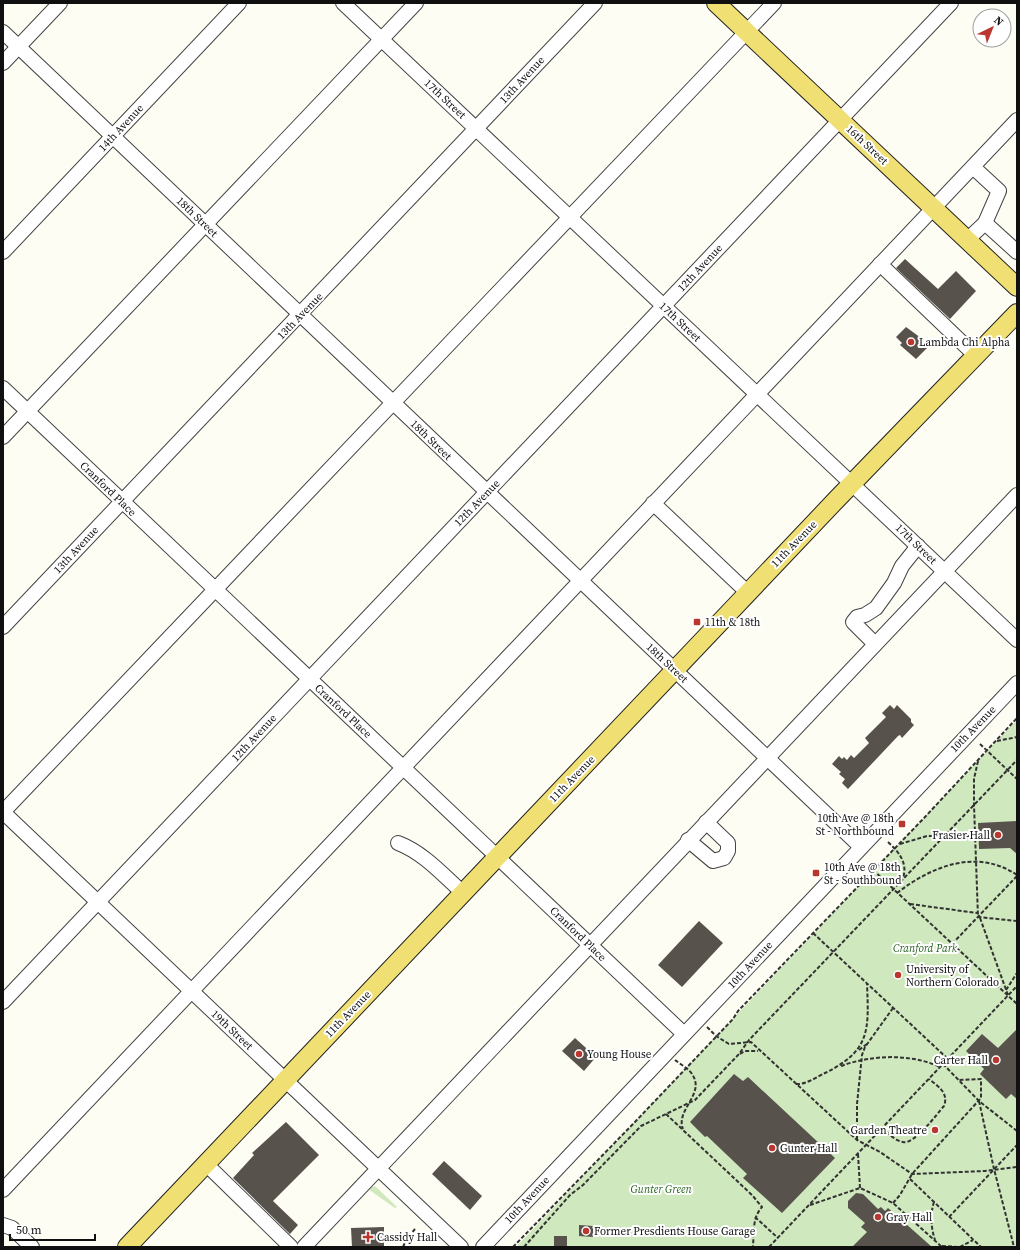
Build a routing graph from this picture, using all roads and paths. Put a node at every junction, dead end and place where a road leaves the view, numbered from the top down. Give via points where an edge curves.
1 (60, 3) edge
2 (239, 3) edge
3 (344, 3) edge
4 (416, 3) edge
5 (595, 3) edge
6 (716, 3) edge
7 (774, 3) edge
8 (951, 3) edge
9 (3, 32) edge
10 (746, 32) junction
11 (381, 39) junction
12 (18, 47) junction
13 (3, 63) edge
14 (840, 120) junction
15 (1017, 120) edge
16 (477, 129) junction
17 (112, 137) junction
18 (973, 167) junction
19 (934, 208) junction
20 (569, 217) junction
21 (985, 223) junction
22 (205, 225) junction
23 (967, 240) junction
24 (3, 252) edge
25 (1017, 252) edge
26 (880, 264) junction
27 (1017, 287) edge
28 (664, 307) junction
29 (1017, 313) edge
30 (300, 316) junction
31 (975, 355) junction
32 (3, 388) edge
33 (757, 394) junction
34 (392, 403) junction
35 (27, 411) junction
36 (3, 437) edge
37 (852, 484) junction
38 (487, 493) junction
39 (1017, 495) edge
40 (121, 502) junction
41 (653, 504) junction
42 (918, 546) junction
43 (945, 572) junction
44 (580, 581) junction
45 (215, 590) junction
46 (748, 593) junction
47 (3, 627) edge
48 (1017, 640) edge
49 (875, 644) junction
50 (675, 671) junction
51 (309, 679) junction
52 (1017, 683) edge
53 (1017, 718) edge
54 (1017, 737) edge
55 (996, 741) junction
56 (980, 744) dead end
57 (987, 751) junction
58 (767, 758) junction
59 (978, 760) junction
60 (1017, 760) edge
61 (402, 767) junction
62 (1008, 770) junction
63 (1017, 779) edge
64 (974, 805) junction
65 (3, 812) edge
66 (706, 822) junction
67 (944, 836) junction
68 (974, 836) junction
69 (688, 840) junction
70 (888, 842) dead end
71 (398, 843) dead end
72 (899, 844) junction
73 (861, 848) junction
74 (894, 848) junction
75 (497, 857) junction
76 (975, 861) junction
77 (873, 870) junction
78 (1017, 875) edge
79 (903, 879) junction
80 (893, 889) junction
81 (463, 893) junction
82 (898, 893) junction
83 (98, 902) junction
84 (909, 904) junction
85 (977, 913) junction
86 (979, 917) junction
87 (1017, 921) edge
88 (813, 933) junction
89 (589, 944) junction
90 (952, 944) junction
91 (834, 951) junction
92 (1017, 973) edge
93 (867, 984) junction
94 (1017, 986) edge
95 (1006, 990) junction
96 (192, 991) junction
97 (1008, 996) junction
98 (3, 1002) edge
99 (1017, 1004) edge
100 (893, 1008) junction
101 (705, 1025) dead end
102 (684, 1034) junction
103 (716, 1036) junction
104 (864, 1040) junction
105 (748, 1041) junction
106 (869, 1042) junction
107 (863, 1046) junction
108 (760, 1051) junction
109 (857, 1052) junction
110 (739, 1054) junction
111 (862, 1055) junction
112 (673, 1058) dead end
113 (948, 1059) junction
114 (862, 1060) junction
115 (943, 1064) junction
116 (940, 1067) junction
117 (836, 1068) junction
118 (685, 1069) junction
119 (929, 1079) junction
120 (286, 1080) junction
121 (959, 1080) junction
122 (795, 1083) junction
123 (979, 1101) junction
124 (690, 1103) junction
125 (666, 1114) junction
126 (882, 1128) junction
127 (1017, 1130) edge
128 (685, 1132) junction
129 (857, 1140) junction
130 (1017, 1145) edge
131 (865, 1146) junction
132 (858, 1154) junction
133 (206, 1164) junction
134 (1017, 1167) edge
135 (378, 1169) junction
136 (994, 1169) junction
137 (912, 1174) junction
138 (910, 1179) junction
139 (860, 1188) junction
140 (3, 1190) edge
141 (934, 1202) junction
142 (893, 1203) junction
143 (809, 1205) junction
144 (755, 1217) junction
145 (949, 1217) junction
146 (3, 1225) edge
147 (415, 1229) dead end
148 (778, 1238) junction
149 (974, 1240) junction
150 (939, 1244) junction
151 (32, 1247) edge
152 (127, 1247) edge
153 (291, 1247) edge
154 (304, 1247) edge
155 (403, 1247) edge
156 (461, 1247) edge
157 (483, 1247) edge
158 (513, 1247) edge
159 (524, 1247) edge
160 (753, 1247) edge
161 (769, 1247) edge
162 (942, 1247) edge
163 (981, 1247) edge
164 (1014, 1247) edge

1 - 12 street
2 - 17 street, 14th Avenue
3 - 11 street, 17th Street
4 - 11 street
5 - 16 street, 13th Avenue
6 - 10 main road, 16th Street
7 - 10 street
8 - 14 street, 12th Avenue
9 - 12 street, 18th Street
10 - 14 main road, 16th Street
10 - 20 street
11 - 16 street, 17th Street
11 - 22 street
12 - 13 street
12 - 17 street, 18th Street
14 - 19 main road, 16th Street
14 - 28 street, 12th Avenue
15 - 18 street
16 - 20 street, 17th Street
16 - 30 street, 13th Avenue
17 - 22 street, 18th Street
17 - 24 street, 14th Avenue
18 - 19 street
18 - 21 street via 998,191
19 - 23 main road, 16th Street
19 - 26 street
20 - 28 street, 17th Street
20 - 34 street
21 - 23 street
21 - 25 street
22 - 30 street, 18th Street
22 - 35 street
23 - 27 main road, 16th Street
26 - 31 street
26 - 33 street
28 - 33 street, 17th Street
28 - 38 street, 12th Avenue
29 - 31 main road, 11th Avenue
30 - 34 street, 18th Street
30 - 40 street, 13th Avenue
31 - 37 main road, 11th Avenue
32 - 35 street, Cranford Place
33 - 37 street, 17th Street
33 - 41 street
34 - 38 street, 18th Street
34 - 45 street
35 - 36 street
35 - 40 street, Cranford Place
37 - 42 street, 17th Street
37 - 46 main road, 11th Avenue
38 - 44 street, 18th Street
38 - 51 street, 12th Avenue
39 - 43 street
40 - 45 street, Cranford Place
40 - 47 street, 13th Avenue
41 - 44 street
41 - 46 street
42 - 43 street, 17th Street
42 - 49 street via 902,566 894,584 876,608 853,622
43 - 48 street, 17th Street
43 - 49 street
44 - 50 street, 18th Street
44 - 61 street
45 - 51 street, Cranford Place
45 - 65 street
46 - 50 main road, 11th Avenue
49 - 58 street
50 - 58 street, 18th Street
50 - 75 main road, 11th Avenue
51 - 61 street, Cranford Place
51 - 83 street, 12th Avenue
52 - 73 street, 10th Avenue
53 - 55 path
54 - 55 path
55 - 57 path
56 - 57 path
57 - 59 path
57 - 62 path
58 - 66 street
58 - 73 street, 18th Street
59 - 64 path via 974,779
59 - 72 path
60 - 62 path
61 - 75 street, Cranford Place
61 - 96 street
62 - 63 path
62 - 64 path
64 - 67 path
64 - 68 path
65 - 83 street, 19th Street
66 - 69 street
66 - 69 street via 728,843 728,851 724,858 713,861
67 - 68 path
67 - 72 path via 928,836
67 - 79 path
68 - 76 path
69 - 89 street
70 - 74 path
71 - 81 street via 421,854
72 - 74 path
73 - 102 street, 10th Avenue
74 - 77 path
74 - 79 path via 905,866
75 - 81 main road, 11th Avenue
75 - 89 street, Cranford Place
76 - 78 path via 1002,867
76 - 82 path via 951,864 931,871
76 - 85 path
77 - 80 path
77 - 88 path
78 - 86 path
79 - 80 path
80 - 82 path
80 - 91 path
81 - 120 main road, 11th Avenue
82 - 84 path
83 - 96 street, 19th Street
83 - 98 street, 12th Avenue
84 - 85 path
84 - 90 path
85 - 86 path
86 - 87 path
86 - 90 path
86 - 95 path
88 - 91 path
88 - 103 path
89 - 102 street, Cranford Place
89 - 135 street
90 - 97 path
91 - 93 path
91 - 105 path
92 - 95 path
93 - 100 path
93 - 104 path via 868,1011
94 - 97 path
95 - 97 path
96 - 120 street, 19th Street
96 - 140 street
97 - 99 path
97 - 113 path
100 - 106 path
100 - 113 path
101 - 103 path
102 - 157 street, 10th Avenue
103 - 105 path via 729,1044
103 - 118 path
104 - 107 path
104 - 109 path
105 - 108 path
105 - 110 path
106 - 107 path
106 - 111 path
107 - 109 path
107 - 111 path
108 - 110 path via 745,1051
108 - 122 path
109 - 117 path
110 - 124 path
111 - 114 path
112 - 118 path
113 - 115 path
114 - 116 path via 892,1057 927,1062
114 - 117 path
114 - 129 path
115 - 116 path
115 - 121 path
116 - 119 path
117 - 122 path via 803,1083
118 - 124 path via 692,1073 695,1082 695,1092
118 - 158 path
119 - 126 path
119 - 126 path via 944,1093 946,1102 913,1140 904,1143
120 - 133 main road, 11th Avenue
120 - 135 street, 19th Street
121 - 123 path
121 - 123 path via 981,1078
122 - 129 path
123 - 127 path
123 - 136 path
123 - 137 path
124 - 125 path
124 - 128 path via 682,1121
125 - 128 path
125 - 159 path via 641,1126 584,1185 570,1195
126 - 131 path
128 - 144 path via 762,1207
129 - 131 path
130 - 136 path
131 - 132 path
131 - 137 path via 880,1152
132 - 139 path
132 - 143 path
133 - 152 main road, 11th Avenue
133 - 153 street
134 - 136 path
135 - 154 street
135 - 156 street, 19th Street
136 - 137 path
136 - 145 path
136 - 164 path
137 - 138 path
138 - 141 path
138 - 142 path
139 - 142 path
139 - 143 path
141 - 145 path
141 - 150 path via 932,1228
142 - 150 path
143 - 148 path
144 - 148 path
144 - 160 path
145 - 149 path
146 - 151 street via 12,1228
147 - 155 path
148 - 161 path
149 - 150 path via 960,1246 944,1247
149 - 163 path
150 - 162 path

